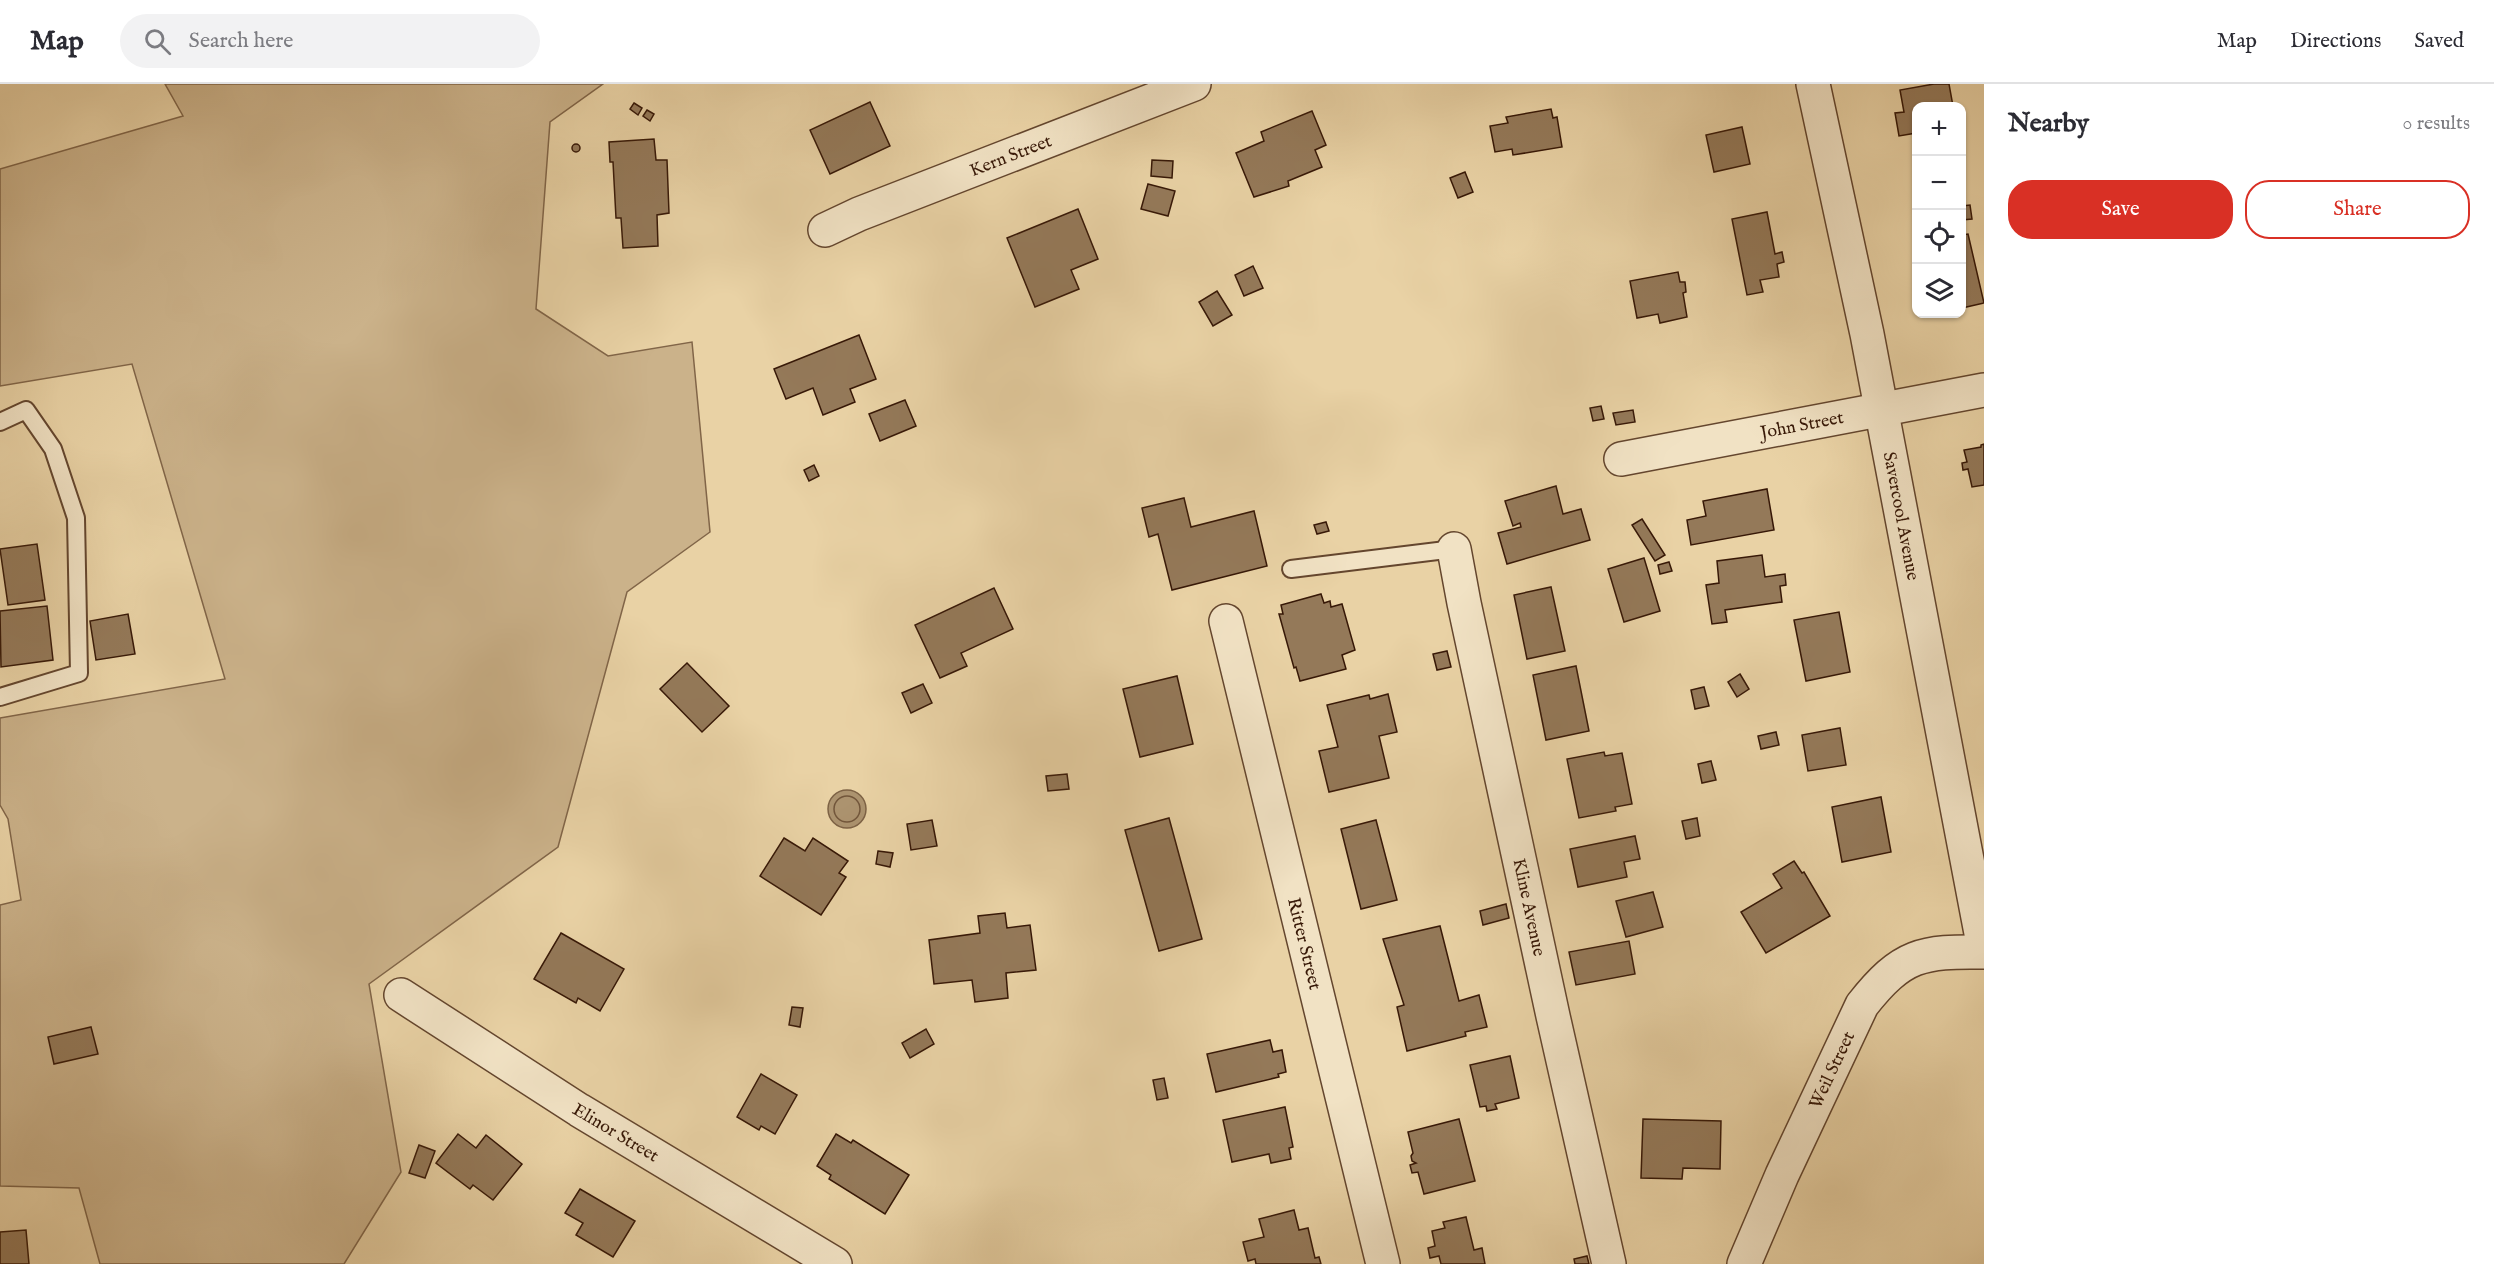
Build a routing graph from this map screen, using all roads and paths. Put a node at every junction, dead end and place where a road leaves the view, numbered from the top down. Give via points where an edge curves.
1 (1194, 84) edge
2 (1813, 84) edge
3 (825, 230) dead end
4 (1984, 390) edge
5 (1882, 409) junction
6 (0, 422) edge
7 (1621, 459) dead end
8 (1454, 549) joint
9 (1292, 569) dead end
10 (1226, 621) dead end
11 (0, 697) edge
12 (1984, 951) edge
13 (401, 995) dead end
14 (835, 1264) edge
15 (1383, 1264) edge
16 (1609, 1264) edge
17 (1744, 1264) edge

1 - 3 street, Kern Street
2 - 5 street, Savercool Avenue
4 - 5 street, John Street
5 - 7 street, John Street
5 - 12 street, Savercool Avenue
6 - 11 lane via 26,410 53,449 76,518 79,673
8 - 9 lane
8 - 16 street, Kline Avenue via 1552,1016
10 - 15 street, Ritter Street
12 - 17 street, Weil Street via 1939,951 1919,957 1880,982 1862,1005
13 - 14 street, Elinor Street via 579,1110

